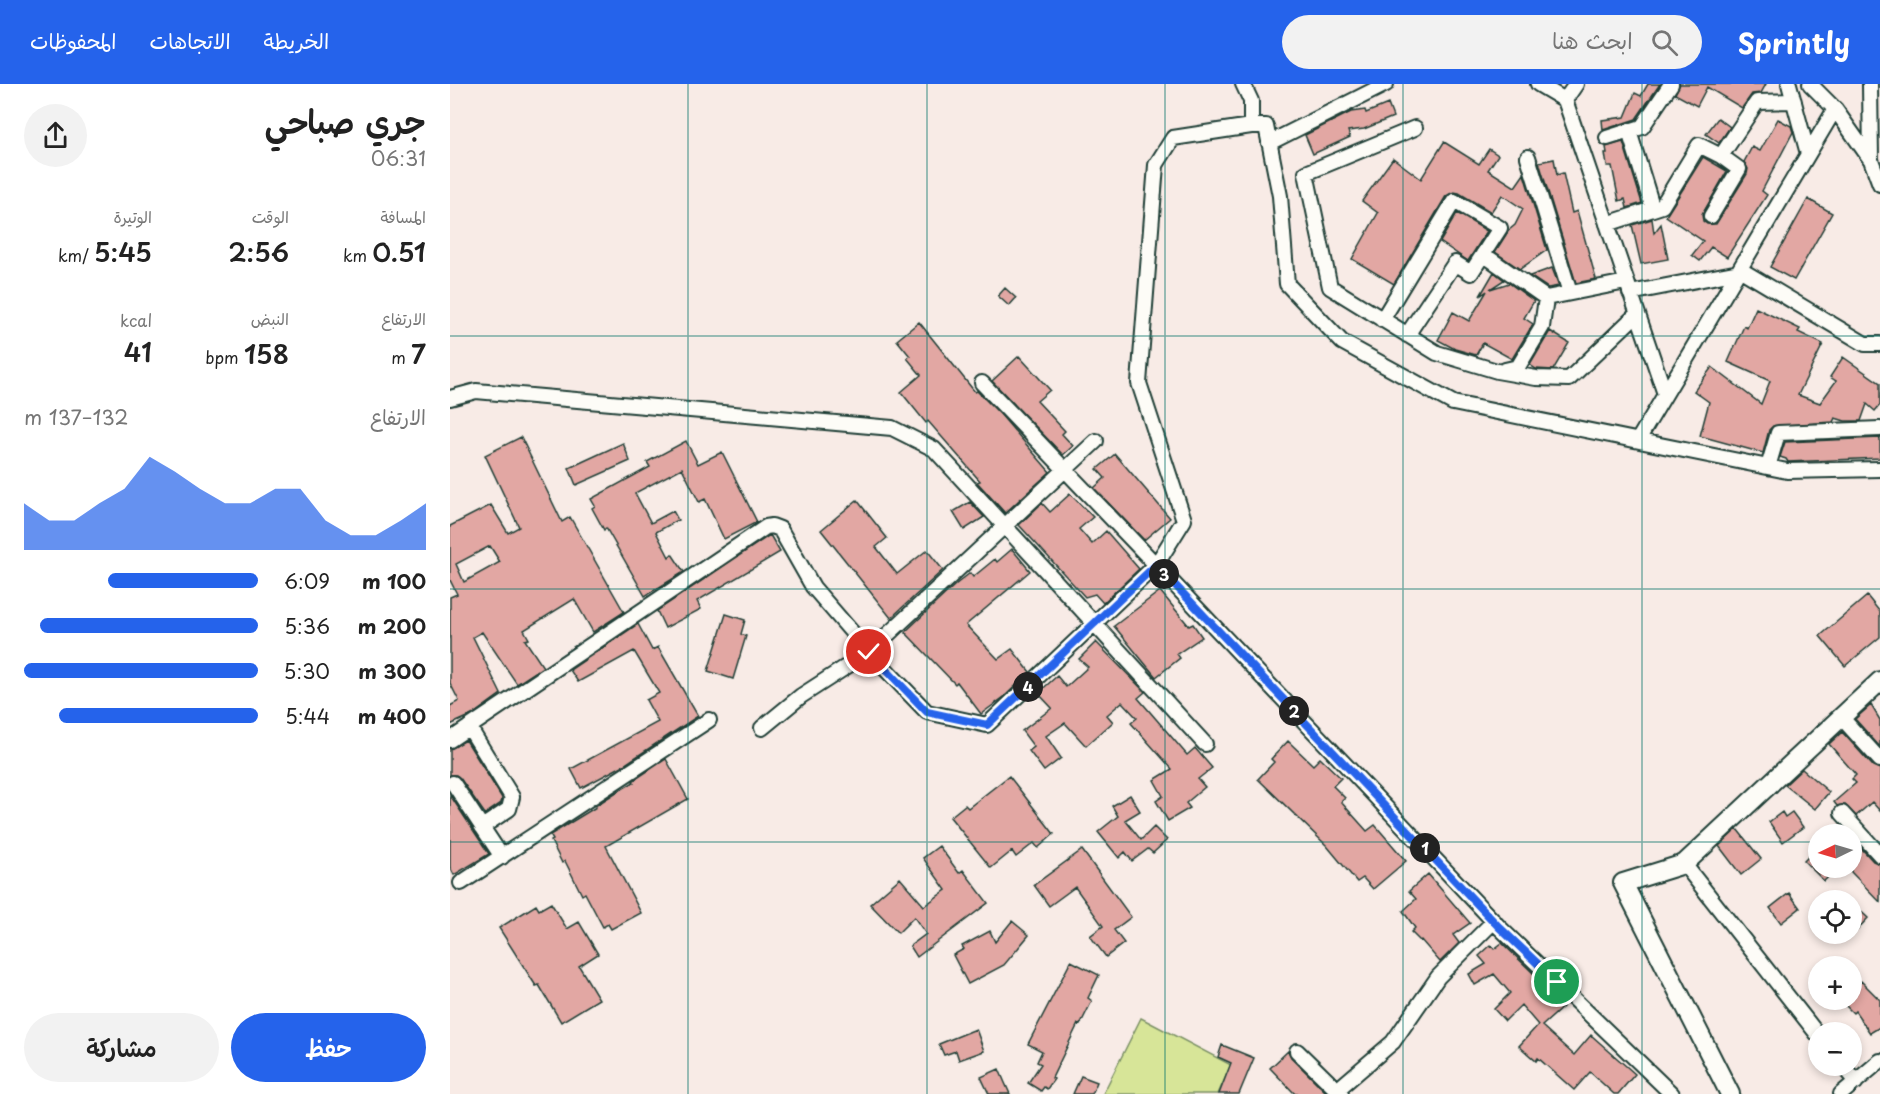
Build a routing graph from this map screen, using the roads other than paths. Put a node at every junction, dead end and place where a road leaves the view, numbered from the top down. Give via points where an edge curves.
1 (1243, 84) edge
2 (1386, 84) edge
3 (1538, 84) edge
4 (1576, 84) edge
5 (1671, 84) edge
6 (1789, 84) edge
7 (1810, 84) edge
8 (1870, 84) edge
9 (1565, 100) junction
10 (1794, 101) junction
11 (1835, 109) junction
12 (1251, 126) junction
13 (1415, 128) dead end
14 (1629, 131) junction
15 (1607, 138) dead end
16 (1269, 143) junction
17 (1808, 154) junction
18 (1721, 156) junction
19 (1528, 157) dead end
20 (1871, 160) junction
21 (1880, 184) edge
22 (1653, 208) junction
23 (1711, 216) dead end
24 (1607, 224) junction
25 (1483, 254) junction
26 (1740, 271) junction
27 (1628, 287) junction
28 (1570, 293) junction
29 (1546, 298) junction
30 (1637, 314) junction
31 (1382, 320) junction
32 (1407, 335) junction
33 (1880, 344) edge
34 (1497, 371) junction
35 (982, 383) dead end
36 (1665, 394) junction
37 (450, 398) edge
38 (1880, 429) edge
39 (1638, 440) junction
40 (1096, 441) dead end
41 (1768, 467) junction
42 (1880, 469) edge
43 (1065, 470) junction
44 (1004, 526) junction
45 (1156, 565) junction
46 (1094, 624) junction
47 (869, 652) junction
48 (1880, 681) edge
49 (1841, 717) junction
50 (709, 720) dead end
51 (469, 727) junction
52 (762, 729) dead end
53 (450, 740) edge
54 (1205, 744) dead end
55 (1880, 760) edge
56 (453, 783) dead end
57 (1842, 813) dead end
58 (482, 827) junction
59 (1880, 855) edge
60 (502, 857) junction
61 (1684, 864) junction
62 (461, 883) dead end
63 (1494, 921) junction
64 (1808, 1022) edge
65 (1297, 1051) dead end
66 (1880, 1061) edge
67 (1851, 1076) edge
68 (1856, 1082) junction
69 (1339, 1092) edge
70 (1672, 1094) edge
71 (1730, 1094) edge
72 (1841, 1094) edge

1 - 12 street via 1251,101
2 - 16 street
3 - 9 street
4 - 9 street
5 - 14 street via 1642,127
6 - 10 street
7 - 11 street
8 - 20 street
9 - 24 street
10 - 17 street
10 - 18 street via 1757,102
11 - 17 street
11 - 20 street
12 - 16 street via 1266,126
12 - 45 street via 1173,138 1156,165 1139,383 1184,520
13 - 31 street via 1306,173 1330,287
14 - 15 street
14 - 22 street
16 - 39 street via 1280,196 1287,284 1342,342 1453,403
17 - 26 street
18 - 22 street via 1699,146 1662,206
18 - 23 street via 1739,169
19 - 28 street
20 - 21 street
22 - 24 street
24 - 27 street
25 - 29 street
25 - 31 street via 1500,228 1454,201
25 - 32 street via 1471,273 1455,263
26 - 27 street
26 - 33 street via 1865,344
26 - 36 street
27 - 28 street
27 - 30 street
28 - 29 street
29 - 34 street via 1542,327 1518,368
30 - 34 street via 1569,379
30 - 36 street
31 - 32 street
32 - 34 street via 1437,353
35 - 43 street
36 - 39 street
37 - 44 street via 476,391 892,428 934,449
38 - 41 street via 1778,433
39 - 41 street
40 - 43 street
41 - 42 street via 1787,471
43 - 44 street
43 - 45 street
44 - 46 street
44 - 47 street
45 - 46 street
45 - 63 street
46 - 47 street via 987,725 927,712
46 - 54 street
47 - 51 street via 813,587 780,529 769,526
47 - 52 street via 801,696
48 - 49 street
49 - 55 street
49 - 61 street
50 - 60 street
51 - 53 street
51 - 58 street via 512,797 509,809
56 - 58 street
57 - 59 street
58 - 60 street
60 - 62 street
61 - 64 street
61 - 71 street via 1623,883
63 - 69 street via 1438,977 1393,1042
63 - 70 street
65 - 69 street
66 - 68 street
67 - 68 street
68 - 72 street

